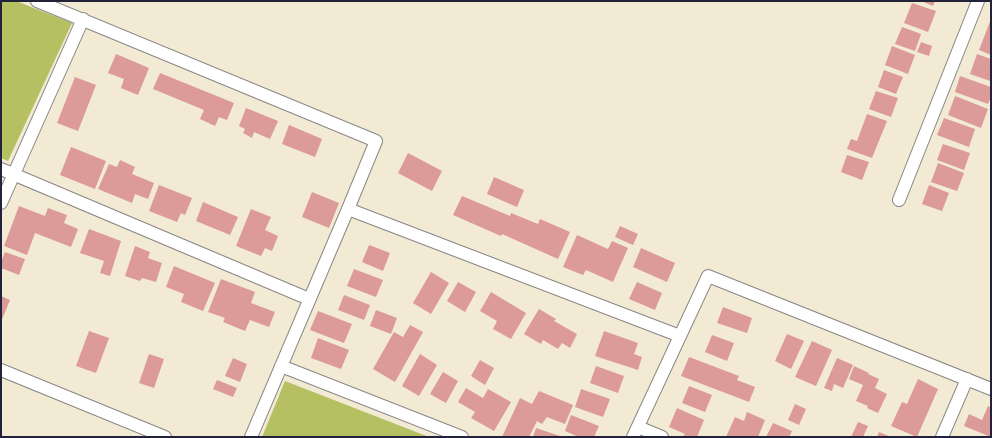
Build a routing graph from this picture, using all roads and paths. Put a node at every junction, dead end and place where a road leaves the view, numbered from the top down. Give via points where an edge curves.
1 (37, 1) edge
2 (978, 1) edge
3 (82, 19) junction
4 (1, 169) edge
5 (14, 174) junction
6 (900, 200) dead end
7 (1, 203) edge
8 (348, 209) junction
9 (310, 300) junction
10 (680, 336) junction
11 (281, 366) junction
12 (1, 370) edge
13 (967, 380) junction
14 (991, 389) edge
15 (636, 432) edge
16 (165, 437) edge
17 (251, 437) edge
18 (462, 437) edge
19 (662, 437) edge
20 (942, 437) edge

1 - 3 street
2 - 6 street
3 - 5 street
3 - 8 street via 376,141
4 - 5 street
5 - 7 street
5 - 9 street
8 - 9 street
8 - 10 street
9 - 11 street
10 - 13 street via 708,276
10 - 15 street
11 - 17 street
11 - 18 street
12 - 16 street
13 - 14 street
13 - 20 street
15 - 19 street

